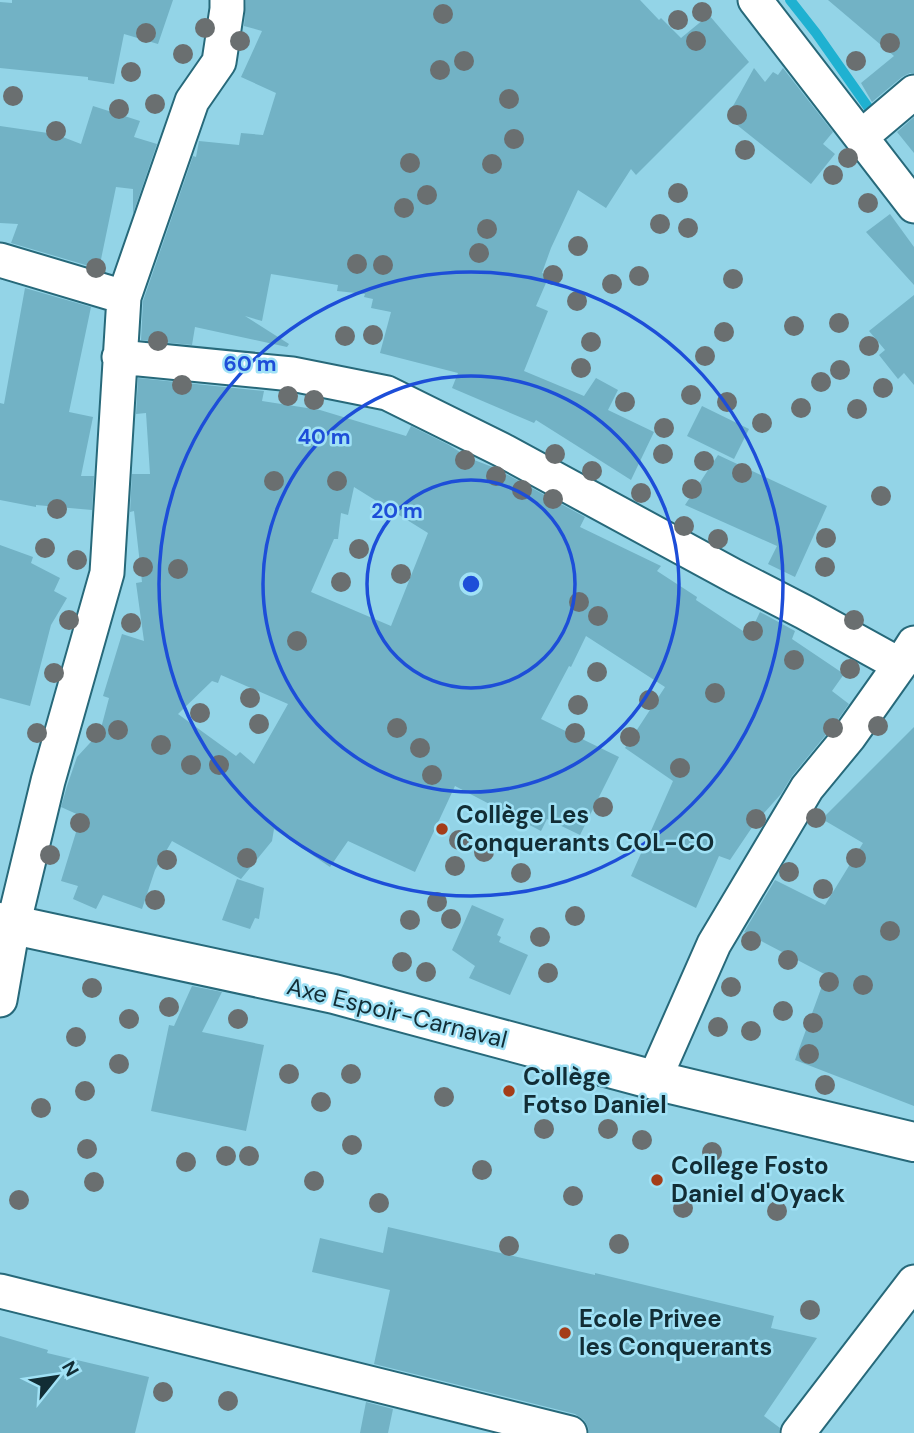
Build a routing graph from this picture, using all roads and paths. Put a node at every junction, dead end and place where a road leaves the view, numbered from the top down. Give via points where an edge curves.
1 (227, 0) edge
2 (755, 0) edge
3 (914, 92) edge
4 (861, 137) junction
5 (914, 206) edge
6 (0, 260) edge
7 (124, 297) junction
8 (119, 357) junction
9 (907, 654) edge
10 (6, 924) edge
11 (0, 1000) edge
12 (654, 1080) junction
13 (914, 1142) edge
14 (914, 1282) edge
15 (0, 1292) edge
16 (570, 1433) edge
17 (798, 1433) edge

1 - 7 street via 219,62 192,101
2 - 4 street
3 - 4 street
4 - 5 street
6 - 7 street
7 - 8 street
8 - 9 street via 292,374 387,393 734,576
8 - 10 street via 107,573
9 - 12 street via 807,788 714,944
10 - 11 street
10 - 12 street, Axe Espoir-Carnaval via 334,994
12 - 13 street, Axe Espoir-Carnaval
14 - 17 street
15 - 16 street

